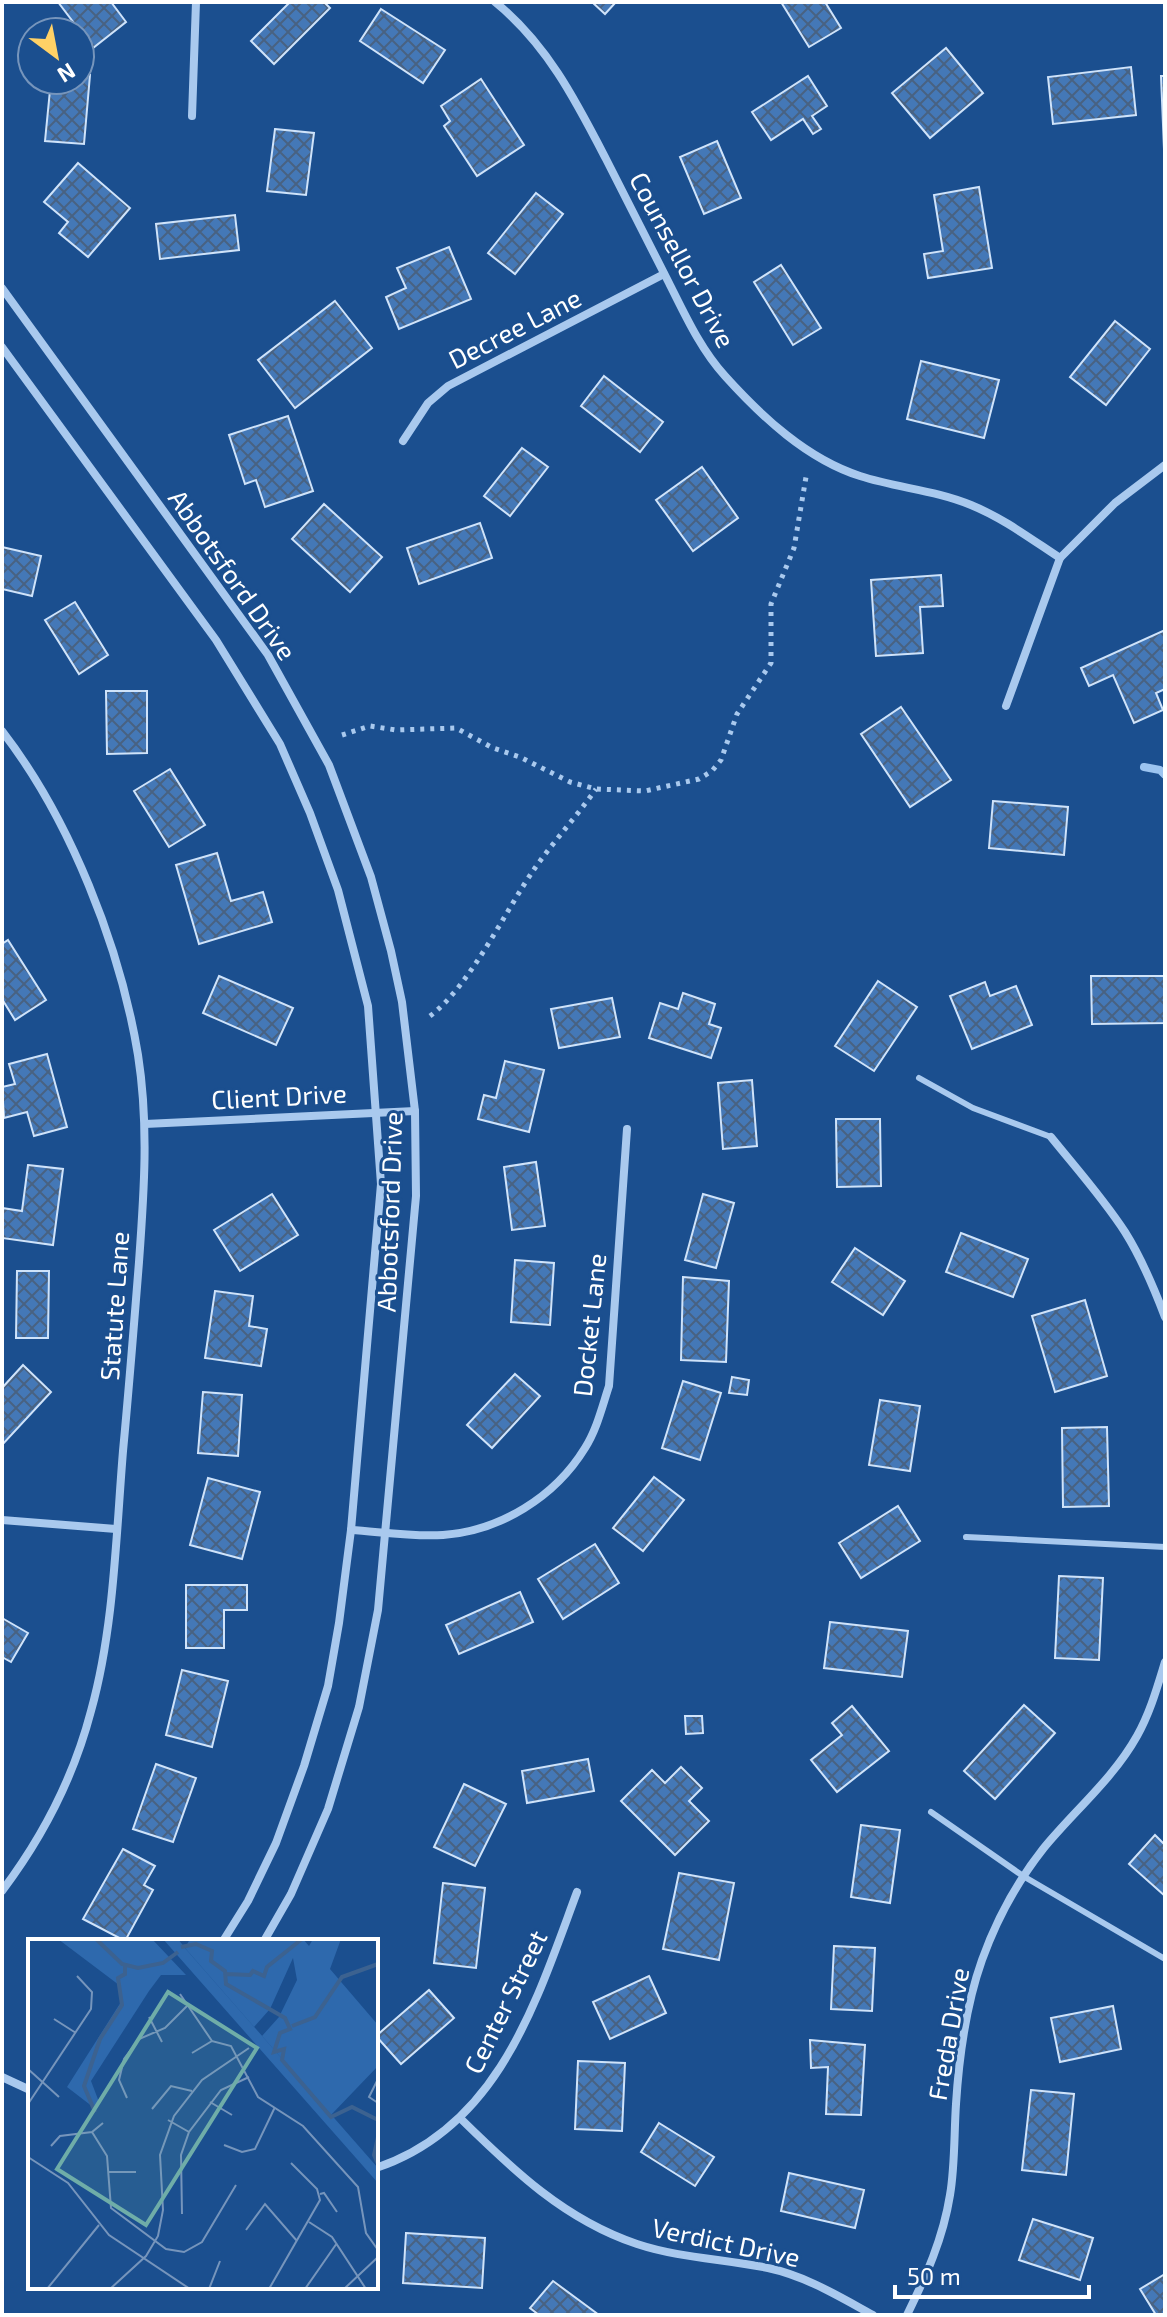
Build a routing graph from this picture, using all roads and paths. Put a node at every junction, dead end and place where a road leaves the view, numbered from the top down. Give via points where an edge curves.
1 (196, 2) edge
2 (495, 2) edge
3 (192, 116) dead end
4 (664, 274) junction
5 (2, 288) edge
6 (2, 347) edge
7 (403, 441) dead end
8 (1165, 465) edge
9 (806, 477) dead end
10 (1060, 558) junction
11 (1006, 706) dead end
12 (2, 731) edge
13 (342, 735) dead end
14 (596, 789) junction
15 (430, 1016) dead end
16 (919, 1078) dead end
17 (415, 1111) junction
18 (376, 1113) junction
19 (145, 1124) junction
20 (627, 1129) dead end
21 (1051, 1137) joint
22 (1165, 1317) edge
23 (2, 1520) edge
24 (116, 1529) junction
25 (351, 1530) junction
26 (386, 1532) junction
27 (966, 1537) dead end
28 (1165, 1547) edge
29 (1165, 1662) edge
30 (931, 1812) dead end
31 (1023, 1876) junction
32 (2, 1891) edge
33 (577, 1892) dead end
34 (224, 1939) edge
35 (265, 1939) edge
36 (1165, 1959) edge
37 (2, 2077) edge
38 (28, 2089) edge
39 (460, 2118) junction
40 (378, 2167) edge
41 (873, 2315) edge
42 (907, 2315) edge

1 - 3 street
2 - 4 street, Counsellor Drive via 539,46 568,86
4 - 7 street, Decree Lane via 448,386 428,403
4 - 10 street, Counsellor Drive via 722,373 790,437 858,475 973,506
5 - 17 street, Abbotsford Drive via 268,655 329,765 371,877 391,951
6 - 18 street, Abbotsford Drive via 216,640 280,744 338,890 359,965 368,1006
8 - 10 street via 1115,503
9 - 14 path via 794,548 771,604 771,663 737,714 721,760 699,779 665,789
10 - 11 street
12 - 19 street, Statute Lane via 44,796 105,928 138,1056
13 - 14 path via 375,726 456,728
14 - 15 path
16 - 21 lane via 987,1115
17 - 18 street, Client Drive
17 - 26 street, Abbotsford Drive via 416,1196
18 - 19 street, Client Drive
18 - 25 street, Abbotsford Drive via 381,1184
19 - 24 street, Statute Lane via 144,1200
20 - 26 street, Docket Lane via 609,1386 584,1449 540,1498 509,1517 443,1535
21 - 22 street via 1126,1234
23 - 24 street
24 - 32 street, Statute Lane via 104,1653 91,1712 47,1821
25 - 26 street, Docket Lane
25 - 34 street, Abbotsford Drive via 328,1686 304,1766 276,1843
26 - 35 street, Abbotsford Drive via 359,1707 328,1809
27 - 28 lane
29 - 31 street, Freda Drive via 1136,1738
30 - 31 lane
31 - 36 lane
31 - 42 street, Freda Drive via 981,1961 969,2005 951,2193 942,2234
33 - 39 street, Center Street via 506,2061
37 - 38 street
39 - 40 street, Center Street via 430,2143
39 - 41 street, Verdict Drive via 539,2191 590,2224 676,2254 772,2269 817,2285

